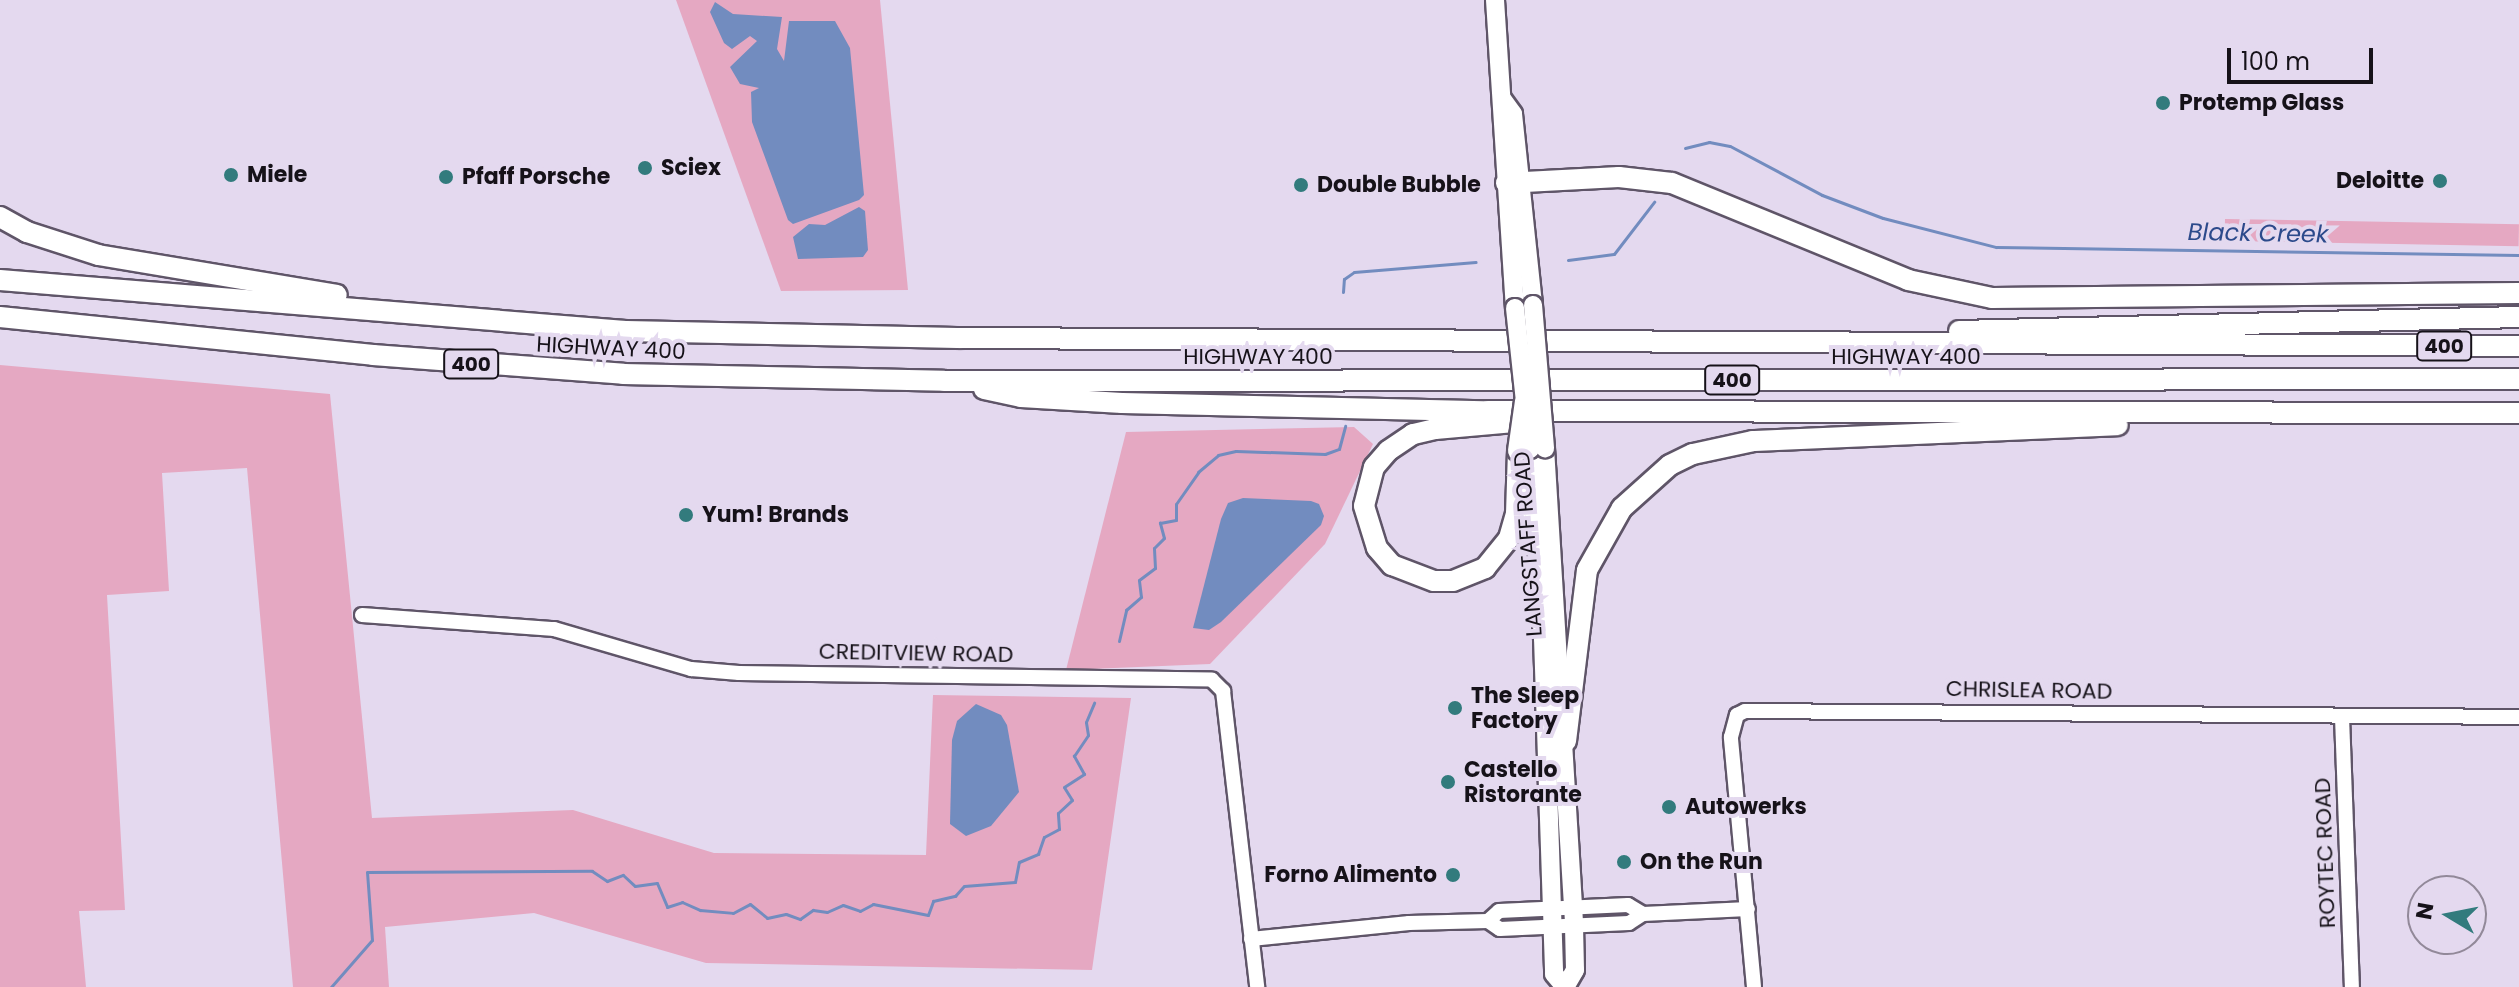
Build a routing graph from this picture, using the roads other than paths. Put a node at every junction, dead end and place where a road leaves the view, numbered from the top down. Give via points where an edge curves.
1 (1495, 0) edge
2 (1513, 183) junction
3 (0, 217) edge
4 (0, 280) edge
5 (2519, 293) edge
6 (1524, 306) junction
7 (387, 312) junction
8 (0, 317) edge
9 (2519, 317) edge
10 (1844, 341) junction
11 (2519, 346) edge
12 (2519, 379) edge
13 (944, 381) junction
14 (1525, 401) joint
15 (1556, 411) junction
16 (2519, 413) edge
17 (2206, 414) junction
18 (1531, 449) junction
19 (362, 615) dead end
20 (2342, 717) junction
21 (2519, 717) edge
22 (1566, 741) junction
23 (1748, 909) junction
24 (1573, 917) junction
25 (1552, 918) junction
26 (1251, 939) junction
27 (1257, 987) edge
28 (1565, 987) edge
29 (1754, 987) edge
30 (2352, 987) edge

1 - 2 main road, LANGSTAFF ROAD via 1503,100 1513,114
2 - 5 highway via 1619,177 1672,183 1908,280 1992,298
2 - 6 main road, LANGSTAFF ROAD
3 - 7 highway via 27,232 98,255 337,295
4 - 7 highway, HIGHWAY 400 / 400
6 - 14 main road, LANGSTAFF ROAD, bridge
6 - 18 main road, LANGSTAFF ROAD, bridge
7 - 10 highway, HIGHWAY 400 / 400 via 625,331 944,338
8 - 13 highway, HIGHWAY 400 / 400 via 497,367
9 - 10 highway via 1871,333
10 - 11 highway, HIGHWAY 400 / 400
12 - 13 highway, HIGHWAY 400 / 400
13 - 15 highway via 1021,397 1122,403
14 - 18 highway, bridge
15 - 17 highway
15 - 18 highway via 1536,420 1435,429 1400,442 1374,467 1366,487 1367,526 1377,548 1392,565 1434,581 1453,581 1485,568 1509,538
16 - 17 highway
17 - 22 highway via 2135,425 1753,441 1693,454 1670,465 1622,508 1587,570
18 - 22 main road, LANGSTAFF ROAD
18 - 25 main road, LANGSTAFF ROAD
19 - 26 street, CREDITVIEW ROAD via 554,629 691,669 715,671 1212,680 1224,700
20 - 21 street, CHRISLEA ROAD
20 - 23 street, CHRISLEA ROAD via 1745,711 1737,715 1731,737
20 - 30 street, ROYTEC ROAD
22 - 24 main road, LANGSTAFF ROAD
23 - 24 street via 1643,914 1629,923
23 - 29 street
24 - 25 street
24 - 28 main road, LANGSTAFF ROAD via 1575,970
25 - 26 street via 1499,911 1488,921
25 - 28 main road, LANGSTAFF ROAD via 1554,974
26 - 27 street

